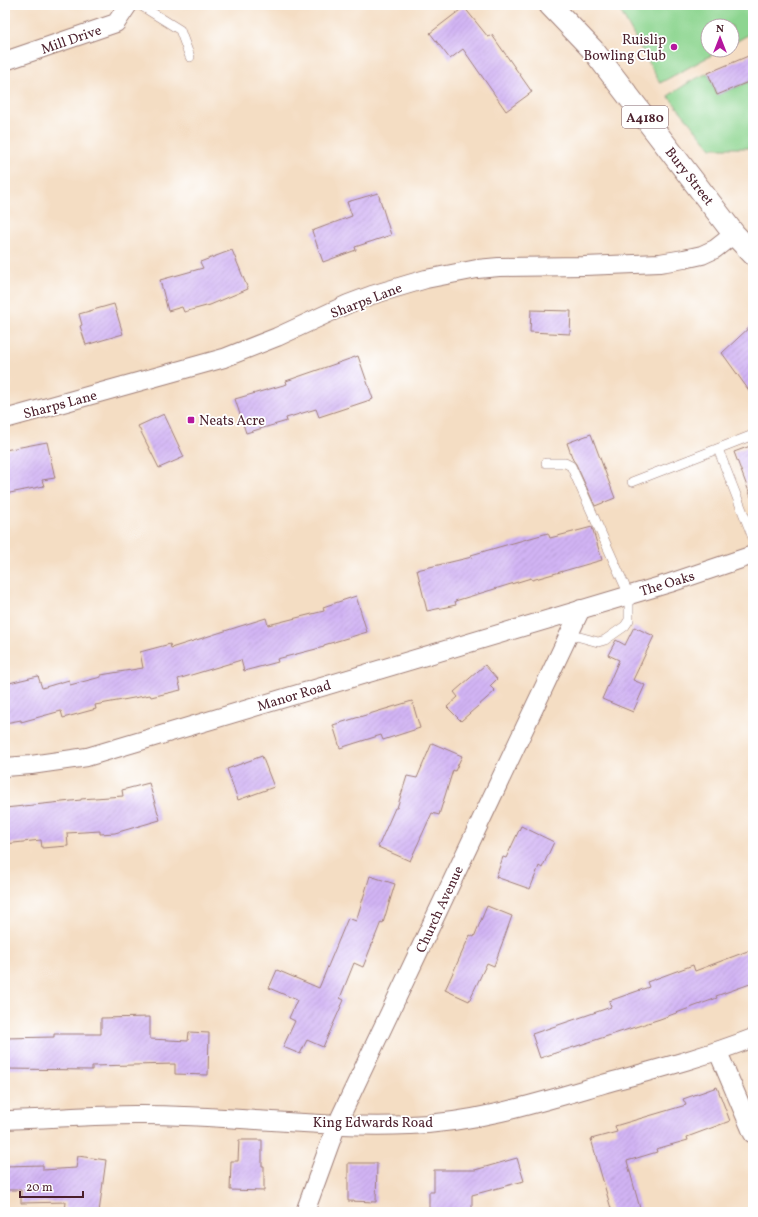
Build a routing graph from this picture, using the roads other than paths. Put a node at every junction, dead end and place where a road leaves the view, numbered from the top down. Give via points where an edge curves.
1 (128, 5) edge
2 (140, 5) edge
3 (550, 5) edge
4 (190, 57) dead end
5 (5, 61) edge
6 (734, 234) junction
7 (753, 254) edge
8 (5, 419) edge
9 (753, 435) edge
10 (718, 449) junction
11 (546, 463) dead end
12 (632, 482) dead end
13 (753, 538) edge
14 (753, 555) edge
15 (629, 595) junction
16 (581, 609) junction
17 (569, 634) junction
18 (5, 766) edge
19 (753, 1038) edge
20 (718, 1052) junction
21 (5, 1120) edge
22 (337, 1124) junction
23 (753, 1134) edge
24 (305, 1212) edge

1 - 5 street, Mill Drive via 116,23
2 - 4 lane via 180,30
3 - 6 main road, Bury Street / A4180 via 593,50
6 - 7 main road, Bury Street / A4180
6 - 8 street, Sharps Lane via 715,249 684,260 584,266 477,268 426,279 348,304 278,337 224,358
9 - 10 lane
10 - 12 lane
10 - 13 lane
11 - 15 lane via 565,463 571,466
14 - 15 street, The Oaks
15 - 16 street, The Oaks
15 - 17 lane via 628,620 625,626 605,640 598,642
16 - 17 street, Church Avenue
16 - 18 street, Manor Road via 87,757
17 - 22 street, Church Avenue
19 - 20 street, King Edwards Road
20 - 22 street, King Edwards Road via 493,1114 410,1125
20 - 23 street
21 - 22 street, King Edwards Road via 136,1115
22 - 24 street, Church Avenue

